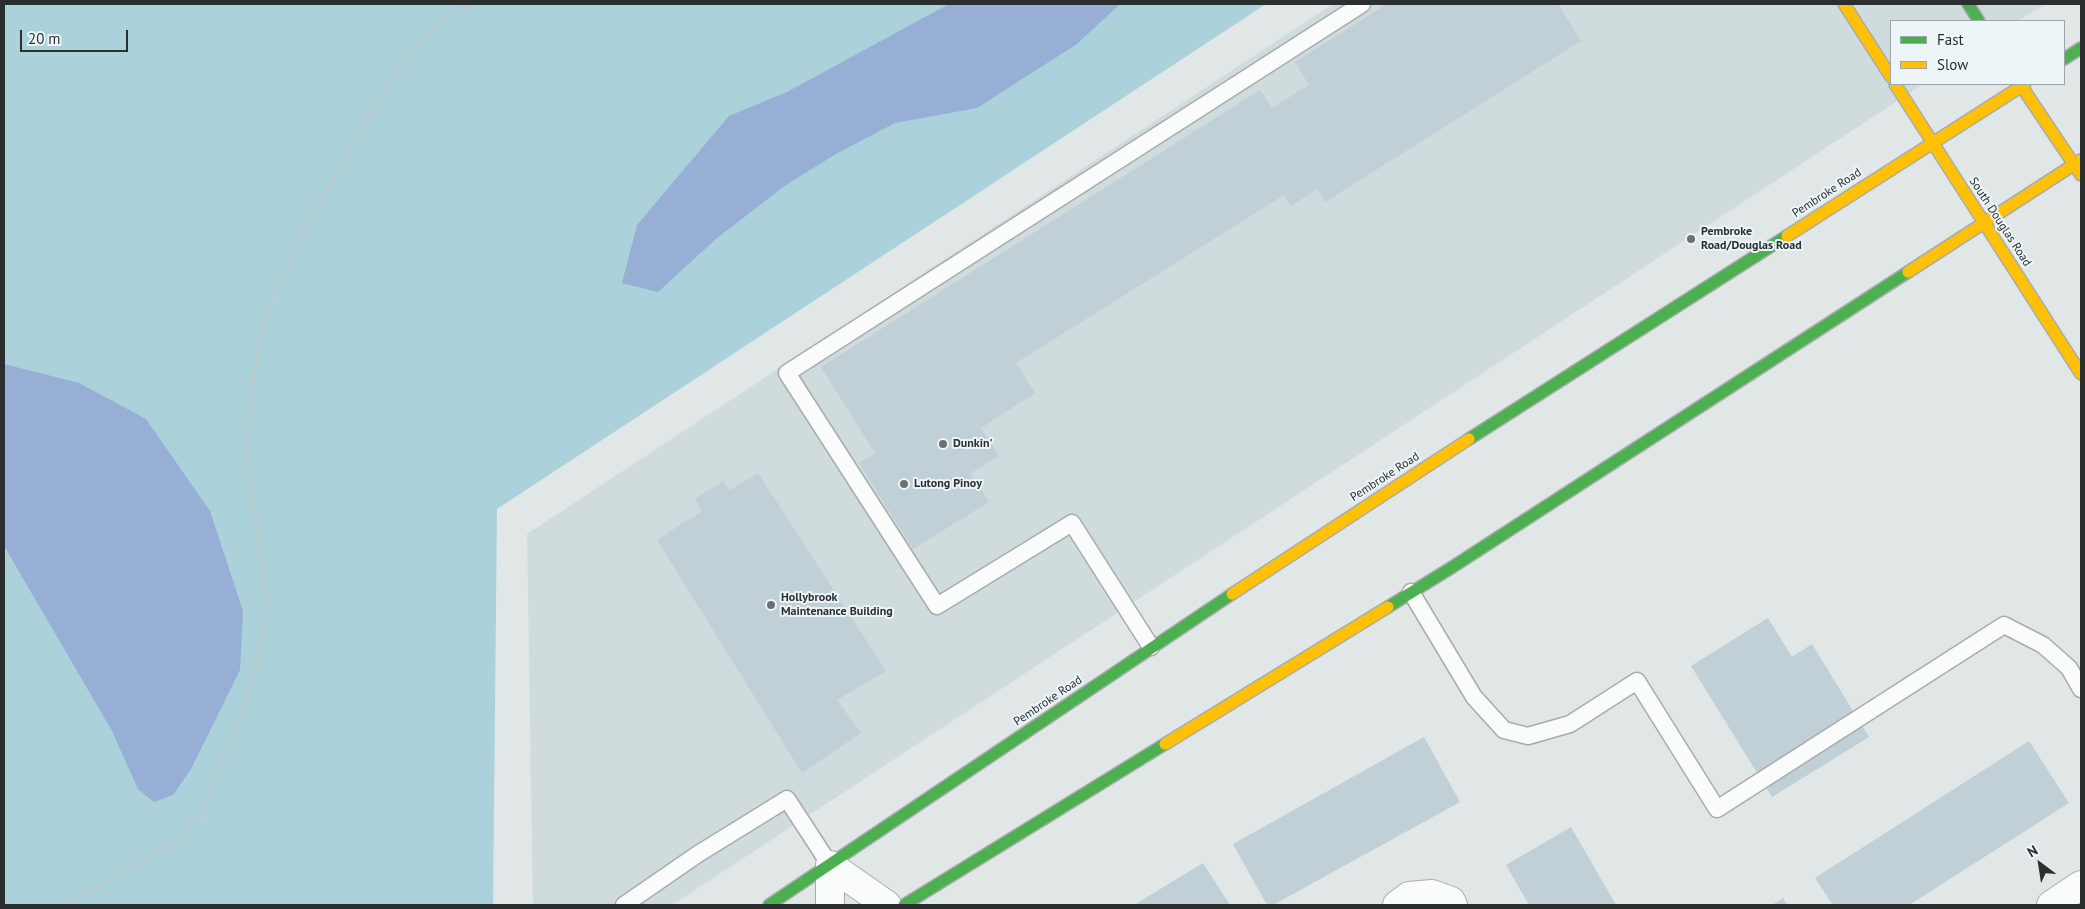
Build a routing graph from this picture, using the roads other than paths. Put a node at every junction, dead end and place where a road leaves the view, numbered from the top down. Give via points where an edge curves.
1 (1362, 4) edge
2 (1844, 4) edge
3 (1968, 4) edge
4 (1978, 20) edge
5 (2081, 48) edge
6 (2065, 58) edge
7 (1890, 76) edge
8 (1896, 85) edge
9 (2022, 85) edge
10 (1932, 142) junction
11 (2078, 162) edge
12 (2081, 175) edge
13 (1985, 224) junction
14 (2081, 374) edge
15 (1411, 592) junction
16 (1151, 647) junction
17 (2081, 689) edge
18 (830, 866) junction
19 (2081, 885) edge
20 (1452, 903) edge
21 (624, 905) edge
22 (768, 905) edge
23 (830, 905) edge
24 (888, 905) edge
25 (904, 905) edge
26 (1397, 905) edge
27 (2051, 905) edge

1 - 16 lane via 787,373 937,606 1072,524
2 - 7 main road
3 - 4 main road
5 - 6 main road
8 - 10 main road, South Douglas Road
9 - 10 main road, Pembroke Road
9 - 11 main road
10 - 13 main road, South Douglas Road
10 - 16 main road, Pembroke Road
11 - 12 main road
11 - 13 main road
13 - 14 main road, South Douglas Road
13 - 15 main road
15 - 17 lane via 1474,697 1504,730 1528,736 1570,724 1637,681 1717,809 2004,624 2043,645 2069,668
15 - 25 main road
16 - 18 main road, Pembroke Road
18 - 21 lane via 787,799
18 - 22 main road, Pembroke Road
18 - 23 street
18 - 24 street
19 - 27 street
20 - 26 street via 1432,894 1410,896

